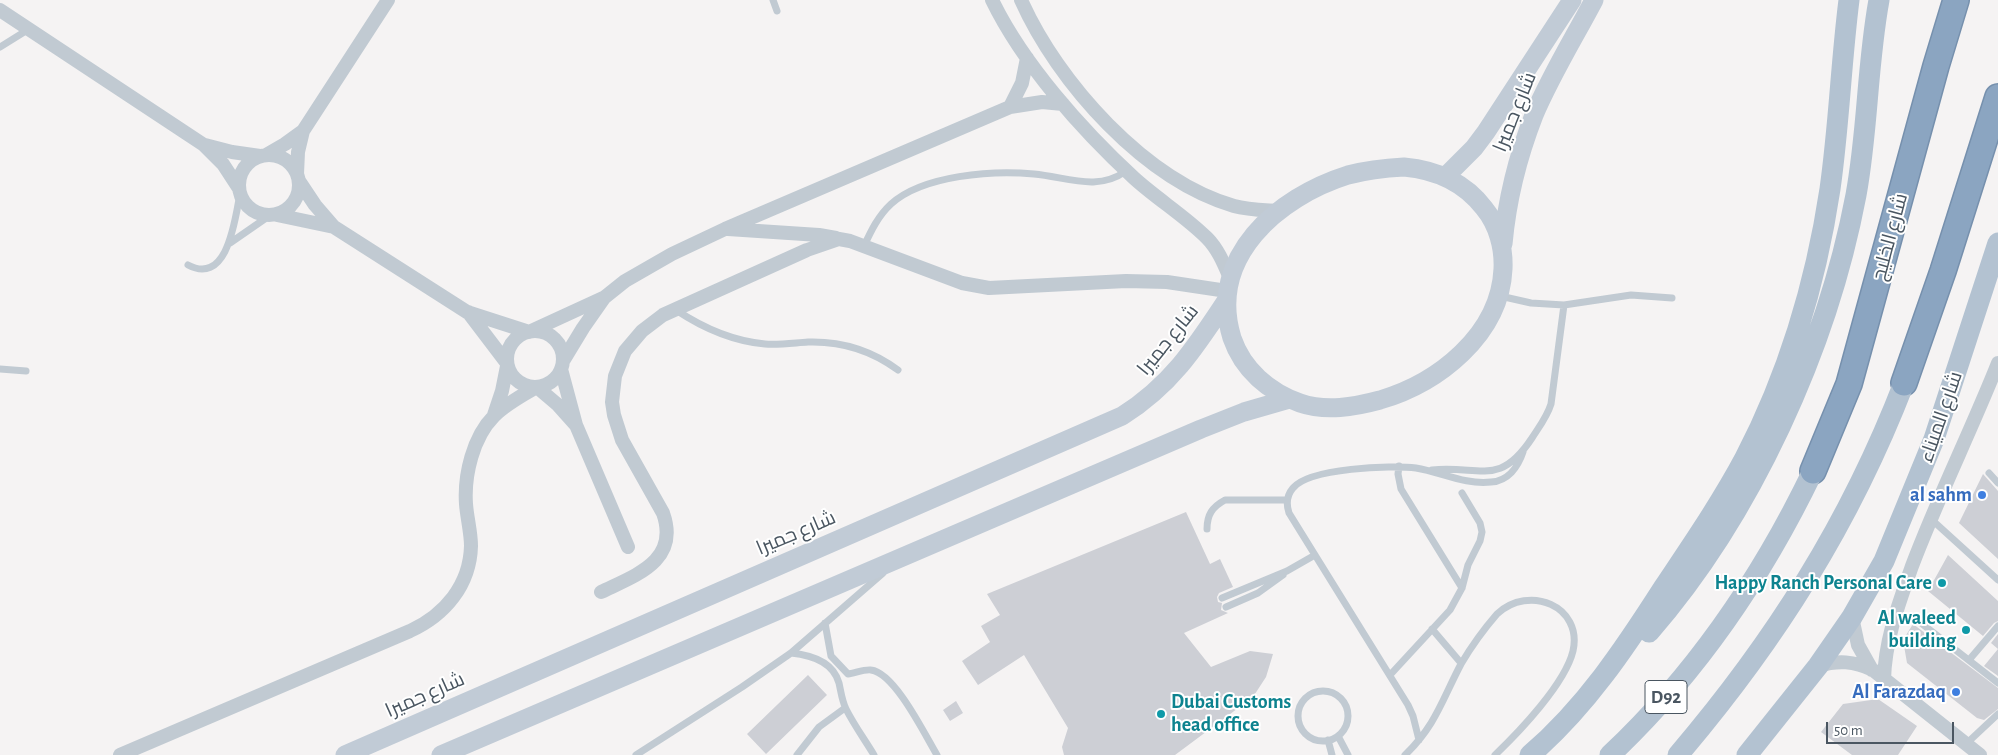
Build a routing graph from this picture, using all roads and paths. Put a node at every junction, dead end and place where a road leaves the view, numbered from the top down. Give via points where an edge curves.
1 (388, 0) edge
2 (773, 0) edge
3 (992, 0) edge
4 (1021, 0) edge
5 (1572, 0) edge
6 (1594, 0) edge
7 (1849, 0) edge
8 (1879, 0) edge
9 (1956, 0) edge
10 (0, 10) edge
11 (777, 11) dead end
12 (29, 29) junction
13 (0, 47) edge
14 (1028, 58) junction
15 (1998, 97) edge
16 (1063, 104) junction
17 (1010, 107) junction
18 (303, 131) junction
19 (204, 145) junction
20 (263, 155) junction
21 (1126, 171) junction
22 (1446, 176) junction
23 (298, 177) junction
24 (239, 191) junction
25 (1279, 211) junction
26 (273, 215) junction
27 (334, 227) junction
28 (725, 229) junction
29 (839, 239) junction
30 (230, 243) junction
31 (1998, 243) edge
32 (864, 246) junction
33 (1502, 250) junction
34 (188, 265) dead end
35 (1228, 290) junction
36 (1499, 296) junction
37 (605, 297) junction
38 (1672, 298) dead end
39 (1564, 305) junction
40 (676, 310) junction
41 (467, 312) junction
42 (530, 331) junction
43 (1998, 363) edge
44 (507, 364) junction
45 (562, 365) junction
46 (0, 369) edge
47 (898, 370) dead end
48 (26, 371) dead end
49 (1904, 382) joint
50 (536, 388) junction
51 (1289, 399) junction
52 (494, 416) junction
53 (576, 425) junction
54 (1523, 452) junction
55 (1399, 466) junction
56 (1431, 470) junction
57 (1814, 471) joint
58 (1988, 472) dead end
59 (1998, 483) edge
60 (1462, 493) dead end
61 (1287, 500) junction
62 (1931, 519) junction
63 (1207, 529) dead end
64 (628, 547) dead end
65 (1315, 555) junction
66 (899, 559) junction
67 (1287, 571) junction
68 (1998, 580) edge
69 (1462, 588) junction
70 (601, 592) dead end
71 (1222, 598) dead end
72 (1226, 607) dead end
73 (1912, 616) dead end
74 (1852, 618) junction
75 (825, 624) junction
76 (1998, 626) edge
77 (1432, 629) junction
78 (791, 653) junction
79 (1969, 660) junction
80 (1462, 663) junction
81 (1818, 666) junction
82 (1873, 670) junction
83 (848, 674) junction
84 (1390, 675) junction
85 (1603, 678) junction
86 (1884, 680) junction
87 (839, 682) junction
88 (1998, 683) edge
89 (846, 708) junction
90 (1998, 714) edge
91 (1338, 736) junction
92 (1328, 740) junction
93 (1419, 740) junction
94 (1966, 744) junction
95 (120, 755) edge
96 (344, 755) edge
97 (441, 755) edge
98 (636, 755) edge
99 (797, 755) edge
100 (874, 755) edge
101 (937, 755) edge
102 (1332, 755) edge
103 (1348, 755) edge
104 (1404, 755) edge
105 (1495, 755) edge
106 (1530, 755) edge
107 (1610, 755) edge
108 (1678, 755) edge
109 (1747, 755) edge
110 (1980, 755) edge

1 - 18 street
2 - 11 lane
3 - 14 street
4 - 25 street via 1040,37 1077,90 1145,157 1199,193 1236,207
5 - 22 street, شارع جميرا via 1486,132
6 - 33 street, شارع جميرا via 1546,88 1525,140 1510,194
7 - 85 main road via 1830,190 1814,270 1791,348 1761,424 1728,489
8 - 85 main road via 1856,196 1833,284 1806,364 1753,479 1711,551 1650,630
9 - 57 highway, شارع الخليج via 1849,384
10 - 12 street
12 - 13 lane
12 - 19 street
14 - 16 street
14 - 17 street via 1022,83
15 - 49 highway
16 - 17 street via 1042,102
16 - 21 street
17 - 28 street
18 - 20 street
18 - 23 street via 298,152
19 - 20 street
19 - 24 street via 223,164
20 - 23 street via 285,159
20 - 24 street via 244,167 238,180
21 - 32 lane via 1110,180 1091,183 1010,173 924,186 901,196 886,209
21 - 35 street via 1208,239 1221,257
22 - 25 street, شارع جميرا via 1404,166 1369,170 1330,181
22 - 33 street, شارع جميرا via 1479,201 1494,224
23 - 26 street via 298,196 284,212
23 - 27 street via 315,205
24 - 26 street via 254,212
24 - 30 lane
25 - 35 street, شارع جميرا via 1246,244 1234,265
26 - 27 street
26 - 30 lane
27 - 41 street
28 - 29 street
28 - 37 street via 647,267
29 - 32 street
29 - 40 street via 807,250
30 - 34 lane via 210,268
31 - 74 main road, شارع الميناء via 1919,479 1884,561
32 - 35 street via 962,283 989,288 1133,281
33 - 36 street
35 - 51 street via 1230,329 1243,359 1267,386
35 - 96 street, شارع جميرا via 1183,364 1144,401 1122,416
36 - 39 lane via 1531,303
36 - 51 street via 1487,321 1469,346 1442,370 1411,388 1370,402 1338,408
37 - 42 street
37 - 45 street
38 - 39 lane via 1631,295
39 - 54 lane via 1550,404
40 - 47 lane via 703,327 733,338 765,344 835,343 875,355
40 - 70 street via 652,322 633,340 619,363 613,389 617,428 663,513 666,540 660,556 647,569
41 - 42 street
41 - 44 street
42 - 44 street via 512,342 506,355
42 - 45 street via 545,333 556,341 562,354
43 - 62 street, شارع الميناء
44 - 50 street via 520,384
44 - 52 street
45 - 50 street via 552,382
45 - 53 street
46 - 48 lane
49 - 108 main road, D92 via 1870,466 1804,586 1750,665
50 - 52 street
50 - 53 street
51 - 66 street via 1222,420
52 - 95 street via 477,442 468,473 469,560 460,586 434,618
53 - 64 street
54 - 56 lane via 1511,463 1490,472
54 - 56 lane via 1514,470 1497,481 1459,480
55 - 56 lane
55 - 61 lane via 1364,467 1311,478 1293,487
55 - 69 lane via 1401,489
57 - 107 main road, D92 via 1770,555 1717,634 1657,707
58 - 59 lane
60 - 69 lane via 1482,532
61 - 63 lane via 1225,500 1209,514
61 - 65 lane via 1289,513
62 - 68 lane
62 - 86 street, شارع الميناء via 1891,627
65 - 67 lane
65 - 84 lane
66 - 75 lane
66 - 97 street
67 - 71 lane
67 - 72 lane via 1268,587
69 - 77 lane via 1455,603
73 - 79 lane
74 - 81 main road, شارع الميناء
74 - 82 street via 1858,646
75 - 78 lane
75 - 83 lane via 830,656
76 - 79 lane
77 - 80 lane
77 - 84 lane
78 - 87 lane via 808,654 822,661 833,670
78 - 98 lane
79 - 88 lane
80 - 93 lane via 1441,707
80 - 105 lane via 1497,614 1513,602 1532,599 1551,604 1571,626 1574,635 1572,653 1561,677 1533,715
81 - 82 street via 1840,661
81 - 109 main road, شارع الميناء
82 - 86 street
83 - 87 lane
83 - 101 lane via 872,670 895,686
84 - 93 lane via 1408,705
85 - 106 main road via 1560,727
86 - 94 street
87 - 89 lane
89 - 99 lane via 819,727
89 - 100 lane
90 - 94 lane
91 - 92 lane
91 - 92 lane via 1344,730 1348,716 1343,701 1324,691 1309,695 1300,707 1299,722 1307,735 1321,741
91 - 103 lane
92 - 102 lane
93 - 104 lane
94 - 110 street

